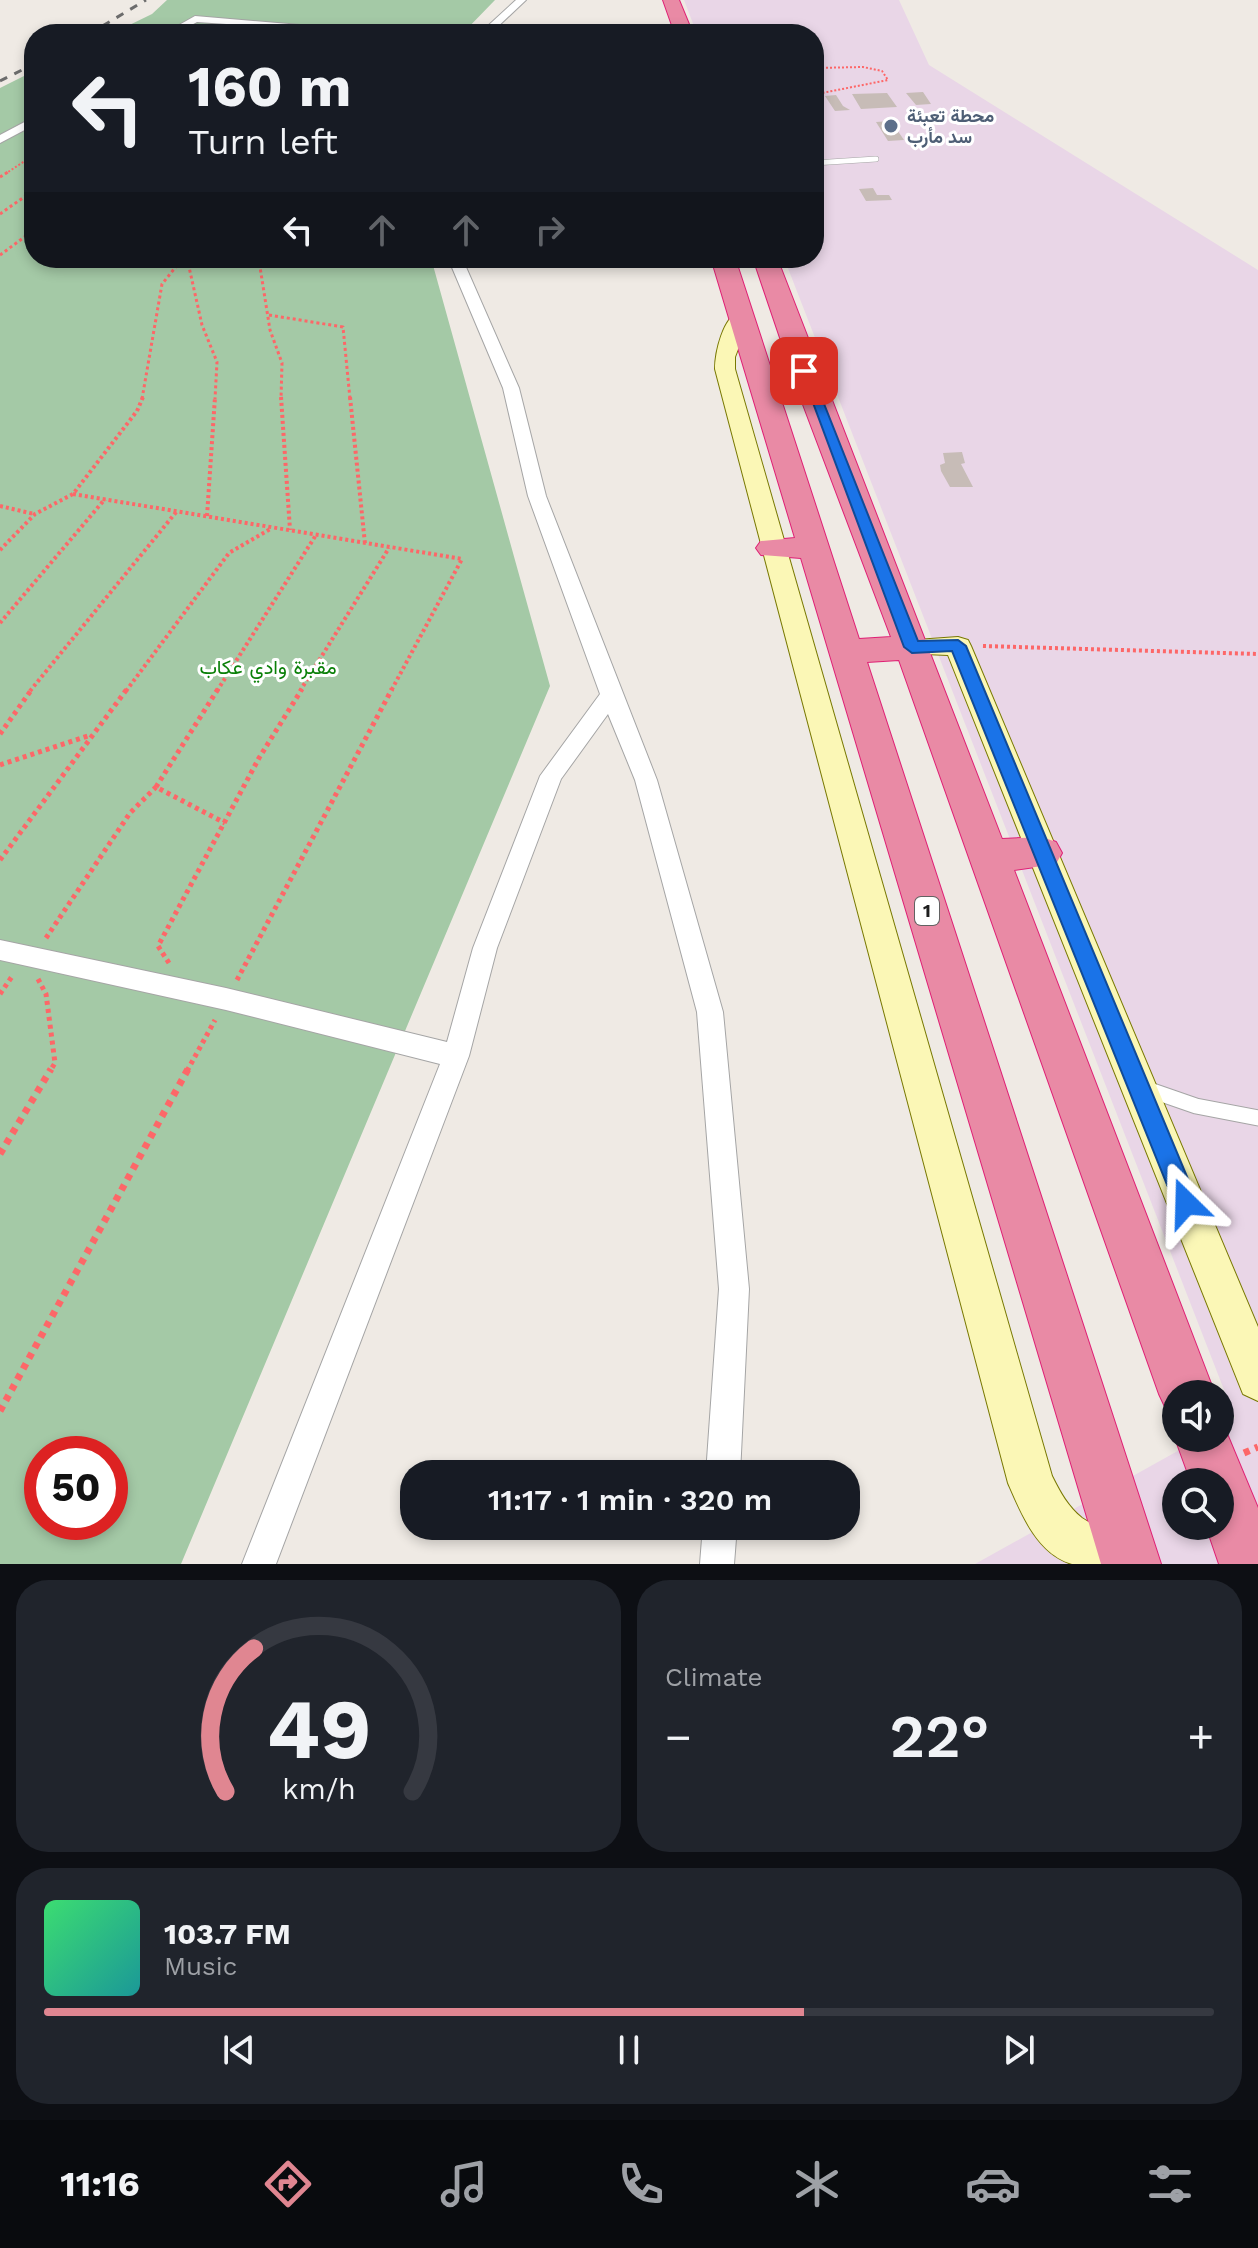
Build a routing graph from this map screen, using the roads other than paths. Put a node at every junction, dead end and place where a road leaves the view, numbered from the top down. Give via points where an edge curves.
1 (521, 0) edge
2 (671, 0) edge
3 (186, 24) edge
4 (253, 24) edge
5 (495, 24) edge
6 (680, 24) edge
7 (24, 126) edge
8 (0, 140) edge
9 (876, 159) dead end
10 (824, 162) edge
11 (459, 268) edge
12 (726, 268) edge
13 (769, 268) edge
14 (740, 318) junction
15 (772, 548) junction
16 (813, 548) junction
17 (912, 647) junction
18 (846, 652) junction
19 (611, 695) junction
20 (1042, 853) junction
21 (986, 855) junction
22 (20, 954) edge
23 (456, 1056) junction
24 (1139, 1087) junction
25 (1258, 1118) edge
26 (1258, 1379) edge
27 (1182, 1380) edge
28 (724, 1460) edge
29 (1234, 1522) edge
30 (719, 1540) edge
31 (259, 1564) edge
32 (717, 1564) edge
33 (1118, 1564) edge
34 (1131, 1564) edge
35 (1249, 1564) edge

1 - 5 street
2 - 6 highway
3 - 4 street via 195,19
7 - 8 street
9 - 10 lane
11 - 19 street via 511,388 537,496
12 - 14 highway, 1
13 - 17 highway
14 - 15 main road via 725,369
14 - 16 highway, 1
15 - 16 highway
15 - 33 main road via 1031,1483 1047,1515 1064,1533
16 - 18 highway, 1
17 - 18 highway
17 - 20 main road via 958,646
17 - 21 highway
18 - 34 highway, 1
19 - 23 street via 551,776 485,948
19 - 28 street via 646,780 710,1012 734,1289
20 - 21 highway
20 - 24 main road
21 - 27 highway
22 - 23 street
23 - 31 street
24 - 25 lane via 1196,1106
24 - 26 main road
29 - 35 highway
30 - 32 street

